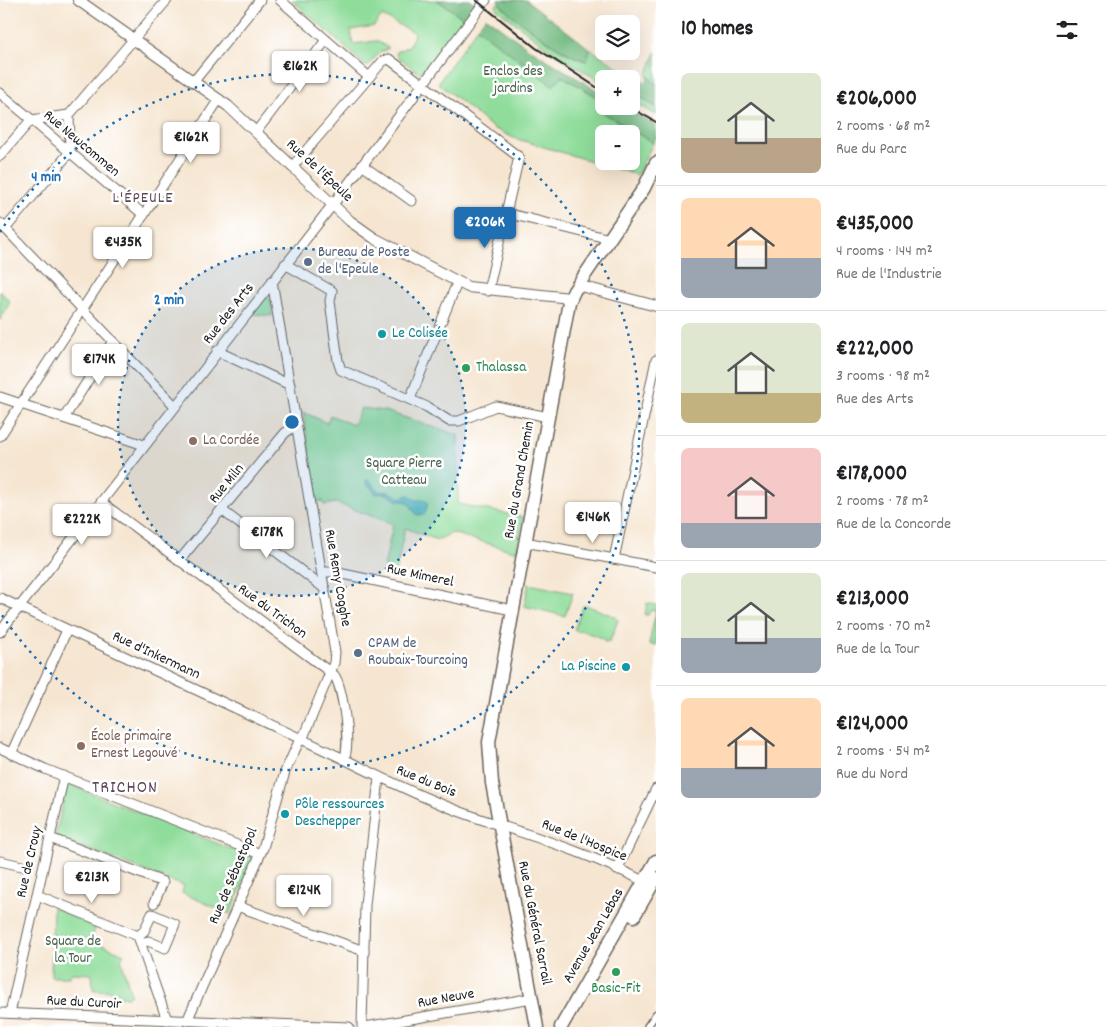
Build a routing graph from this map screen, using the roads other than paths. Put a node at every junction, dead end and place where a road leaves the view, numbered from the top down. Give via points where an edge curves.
1 (78, 0) edge
2 (167, 0) edge
3 (260, 0) edge
4 (280, 0) edge
5 (486, 0) edge
6 (134, 39) junction
7 (326, 40) junction
8 (369, 76) junction
9 (194, 81) junction
10 (423, 85) junction
11 (0, 93) edge
12 (219, 99) junction
13 (69, 115) junction
14 (32, 120) junction
15 (256, 132) junction
16 (70, 152) junction
17 (0, 156) edge
18 (656, 163) edge
19 (362, 165) junction
20 (292, 167) junction
21 (412, 201) dead end
22 (332, 204) junction
23 (506, 213) junction
24 (144, 215) junction
25 (3, 226) edge
26 (610, 239) junction
27 (286, 264) junction
28 (272, 281) junction
29 (456, 283) junction
30 (577, 285) junction
31 (488, 290) junction
32 (570, 298) junction
33 (656, 306) edge
34 (83, 310) junction
35 (113, 341) junction
36 (217, 351) junction
37 (656, 360) edge
38 (290, 385) junction
39 (0, 397) edge
40 (410, 399) junction
41 (21, 404) junction
42 (175, 406) junction
43 (64, 418) junction
44 (548, 418) junction
45 (297, 424) junction
46 (0, 436) edge
47 (144, 445) junction
48 (101, 502) junction
49 (223, 510) junction
50 (525, 542) junction
51 (614, 559) junction
52 (179, 562) junction
53 (656, 567) edge
54 (322, 572) junction
55 (325, 589) junction
56 (0, 598) edge
57 (20, 607) junction
58 (512, 610) junction
59 (67, 630) junction
60 (0, 632) edge
61 (330, 672) junction
62 (301, 739) junction
63 (0, 748) edge
64 (11, 754) junction
65 (344, 759) junction
66 (64, 776) junction
67 (379, 778) junction
68 (656, 789) edge
69 (500, 826) junction
70 (50, 838) junction
71 (260, 854) junction
72 (0, 861) edge
73 (656, 861) edge
74 (22, 866) dead end
75 (617, 870) junction
76 (652, 883) edge
77 (37, 894) junction
78 (154, 903) dead end
79 (237, 906) junction
80 (364, 951) junction
81 (532, 998) junction
82 (0, 1013) edge
83 (10, 1013) junction
84 (656, 1014) edge
85 (186, 1021) junction
86 (170, 1022) edge
87 (376, 1026) edge
88 (349, 1027) edge
89 (364, 1027) edge
90 (537, 1027) edge
91 (561, 1027) edge
92 (570, 1027) edge
93 (647, 1027) edge

1 - 6 street, Rue de l'Épeule
2 - 6 street
3 - 9 street
4 - 7 street
5 - 10 street, Rue des Arts
6 - 9 street, Rue de l'Épeule
6 - 13 street
7 - 8 street
7 - 15 street
8 - 10 street via 383,61 390,59
8 - 20 street
9 - 12 street, Rue de l'Épeule
10 - 19 street, Rue des Arts
10 - 23 street via 519,157
11 - 14 street, Rue Newcommen
12 - 15 street, Rue de l'Épeule
12 - 24 street
13 - 14 street
13 - 16 street
14 - 16 street, Rue Newcommen
14 - 17 street
15 - 20 street, Rue de l'Épeule
16 - 24 street, Rue Newcommen
16 - 25 street
18 - 26 main road, Rue du Grand Chemin via 644,188
19 - 21 street
19 - 22 street, Rue des Arts
20 - 22 street, Rue de l'Épeule
22 - 27 street, Rue des Arts
22 - 29 street, Rue de l'Épeule via 366,233
23 - 26 street
23 - 31 street
24 - 34 street
25 - 34 street
26 - 30 main road, Rue du Grand Chemin
27 - 28 street, Rue des Arts
27 - 40 street via 332,291 330,301 341,370
28 - 36 street, Rue des Arts
28 - 38 street, Rue Remy Cogghe
29 - 31 street, Rue de l'Épeule
29 - 40 street
30 - 32 main road, Rue du Grand Chemin
30 - 33 street
31 - 32 street, Rue de l'Épeule
32 - 44 main road, Rue du Grand Chemin
34 - 35 street
34 - 41 street
35 - 42 street
35 - 43 street
36 - 38 street
36 - 42 street, Rue des Arts
37 - 51 street
38 - 45 street, Rue Remy Cogghe
39 - 41 street
40 - 44 street via 449,421 459,421 496,406
41 - 43 street
41 - 46 street
42 - 47 street, Rue des Arts
43 - 47 street
44 - 50 main road, Rue du Grand Chemin
45 - 49 street, Rue Miln via 285,433
45 - 54 street, Rue Remy Cogghe
47 - 48 street, Rue des Arts
48 - 52 street, Rue du Trichon
48 - 57 street, Rue des Arts
49 - 52 street, Rue Miln
49 - 55 street
50 - 51 street
50 - 58 main road, Rue du Grand Chemin
51 - 53 street
52 - 61 street, Rue du Trichon
54 - 55 street, Rue Remy Cogghe
54 - 58 street, Rue Mimerel
55 - 61 street, Rue Remy Cogghe via 334,648
56 - 57 street, Rue d'Inkermann
57 - 59 street, Rue d'Inkermann
57 - 60 street, Rue des Arts
58 - 69 main road, Rue du Grand Chemin via 488,747
59 - 62 street, Rue d'Inkermann
59 - 64 street
61 - 62 street, Rue Remy Cogghe
61 - 65 street via 340,688 348,746
62 - 65 street, Rue d'Inkermann
62 - 71 street, Rue de Sébastopol via 285,772
63 - 64 street
64 - 66 street
65 - 67 street, Rue du Bois
66 - 70 street, Rue de Crouy
66 - 71 street
67 - 69 street, Rue du Bois
67 - 80 street via 365,898
68 - 75 street
69 - 75 street, Rue de l'Hospice via 524,832
69 - 81 main road, Rue du Général Sarrail
70 - 77 street, Rue de Crouy
70 - 78 street via 163,882
71 - 79 street, Rue de Sébastopol
72 - 74 street
73 - 76 main road, Avenue Jean Lebas
75 - 76 street, Rue de l'Hospice
76 - 91 main road, Avenue Jean Lebas
76 - 92 main road, Avenue Jean Lebas
77 - 83 street, Rue de Crouy
77 - 86 street via 139,940
79 - 80 street
79 - 85 street, Rue de Sébastopol
80 - 89 street
81 - 87 street, Rue Neuve
81 - 90 main road, Rue du Général Sarrail
82 - 83 street, Rue du Curoir
83 - 86 street, Rue du Curoir
84 - 93 street
85 - 86 street, Rue du Curoir
85 - 88 street
87 - 89 street, Rue Neuve

